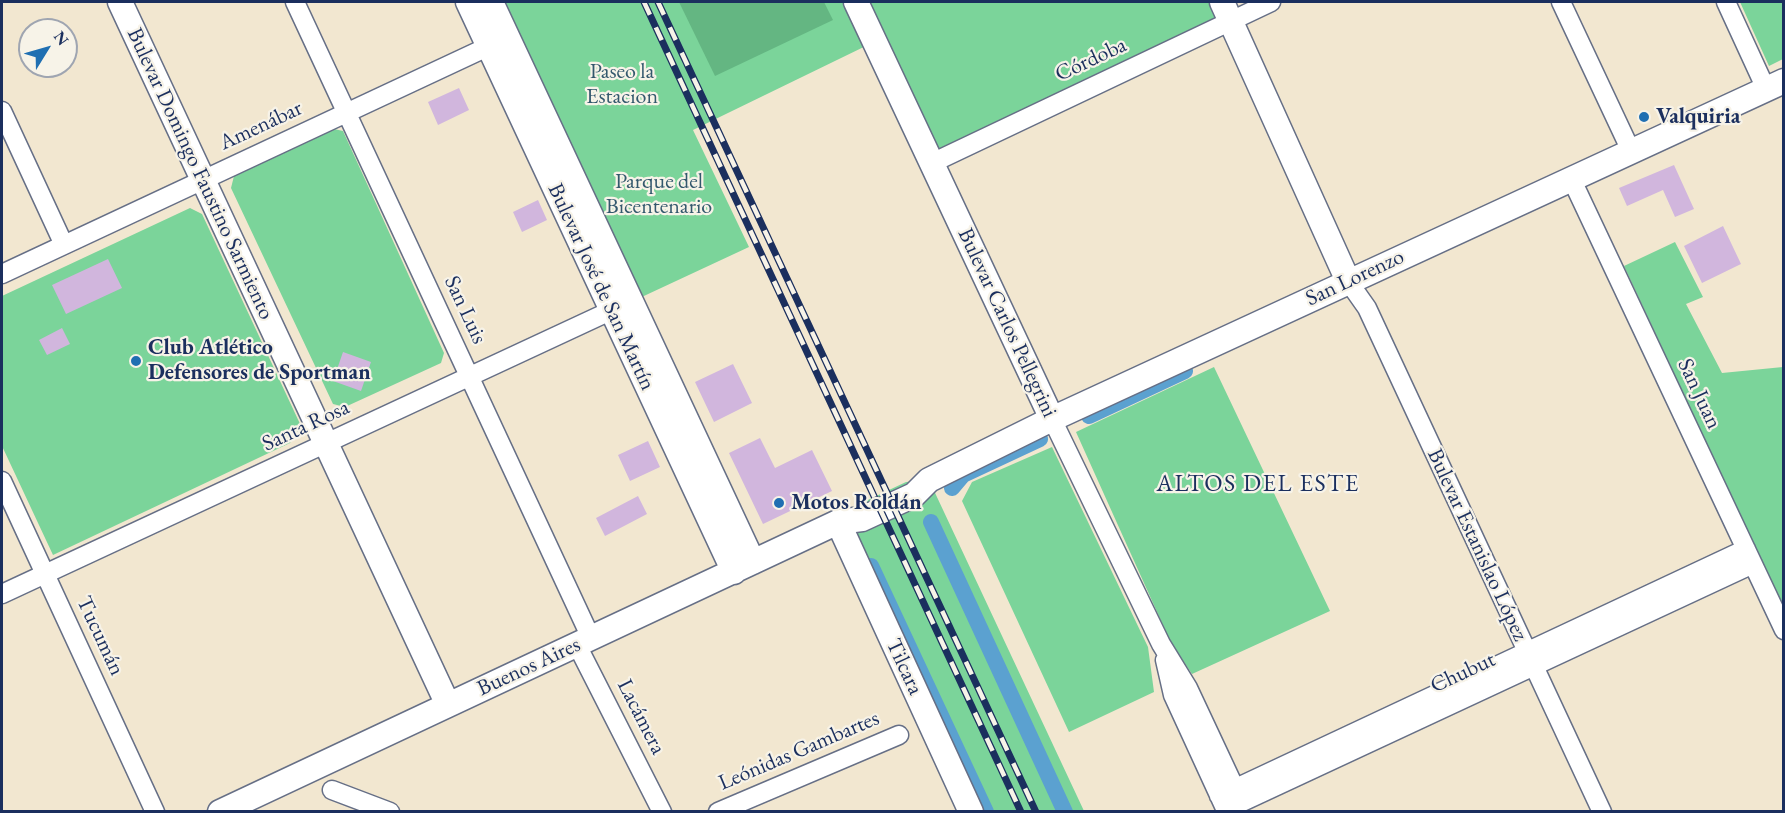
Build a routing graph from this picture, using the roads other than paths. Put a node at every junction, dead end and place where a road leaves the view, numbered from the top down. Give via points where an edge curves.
1 (120, 2) edge
2 (295, 2) edge
3 (468, 2) edge
4 (491, 2) edge
5 (856, 2) edge
6 (1271, 2) edge
7 (1561, 2) edge
8 (1726, 2) edge
9 (1226, 11) edge
10 (499, 42) junction
11 (1775, 85) edge
12 (2, 111) edge
13 (347, 113) junction
14 (1631, 150) junction
15 (932, 163) junction
16 (1571, 178) junction
17 (203, 180) junction
18 (64, 245) junction
19 (2, 274) edge
20 (1348, 281) junction
21 (622, 306) junction
22 (470, 376) junction
23 (1052, 419) junction
24 (326, 443) junction
25 (2, 481) edge
26 (890, 498) joint
27 (838, 522) junction
28 (1749, 557) junction
29 (744, 567) junction
30 (45, 573) junction
31 (2, 594) edge
32 (1784, 630) edge
33 (584, 641) junction
34 (1526, 661) junction
35 (448, 705) junction
36 (899, 735) dead end
37 (332, 790) dead end
38 (1232, 803) edge
39 (156, 812) edge
40 (220, 812) edge
41 (390, 812) edge
42 (662, 812) edge
43 (718, 812) edge
44 (971, 812) edge
45 (1589, 812) edge
46 (1602, 812) edge

1 - 17 main road, Bulevar Domingo Faustino Sarmiento
2 - 13 street, San Luis
3 - 10 main road, Bulevar José de San Martín
4 - 10 main road, Bulevar José de San Martín
5 - 15 main road, Bulevar Carlos Pellegrini
6 - 9 street, Córdoba
7 - 14 street
8 - 11 street
9 - 15 street, Córdoba
9 - 20 main road, Bulevar Estanislao López
10 - 13 street, Amenábar
10 - 21 main road, Bulevar José de San Martín
11 - 14 main road, San Lorenzo
12 - 18 street
13 - 17 street, Amenábar
13 - 22 street, San Luis
14 - 16 main road, San Lorenzo
15 - 23 main road, Bulevar Carlos Pellegrini
16 - 20 main road, San Lorenzo
16 - 28 street, San Juan
17 - 18 street, Amenábar
17 - 24 main road, Bulevar Domingo Faustino Sarmiento
18 - 19 street, Amenábar
20 - 23 main road, San Lorenzo
20 - 34 street, Bulevar Estanislao López via 1363,322
21 - 22 street, Santa Rosa
21 - 29 main road, Bulevar José de San Martín
22 - 24 street, Santa Rosa
22 - 33 street, San Luis
23 - 26 main road, San Lorenzo via 929,480 906,482
23 - 38 street, Bulevar Carlos Pellegrini via 1161,644
24 - 30 street, Santa Rosa
24 - 35 main road, Bulevar Domingo Faustino Sarmiento
25 - 30 street, Tucumán
26 - 27 main road, Buenos Aires via 855,506
27 - 29 main road, Buenos Aires
27 - 44 main road, Tilcara
28 - 32 street, San Juan
28 - 34 street, Chubut
29 - 33 main road, Buenos Aires
30 - 31 street, Santa Rosa
30 - 39 street, Tucumán
33 - 35 main road, Buenos Aires
33 - 42 street, Lacámera
34 - 38 street, Chubut
34 - 45 street, Bulevar Estanislao López
34 - 46 street, Bulevar Estanislao López
35 - 40 main road, Buenos Aires
36 - 43 street, Leónidas Gambartes
37 - 41 street

